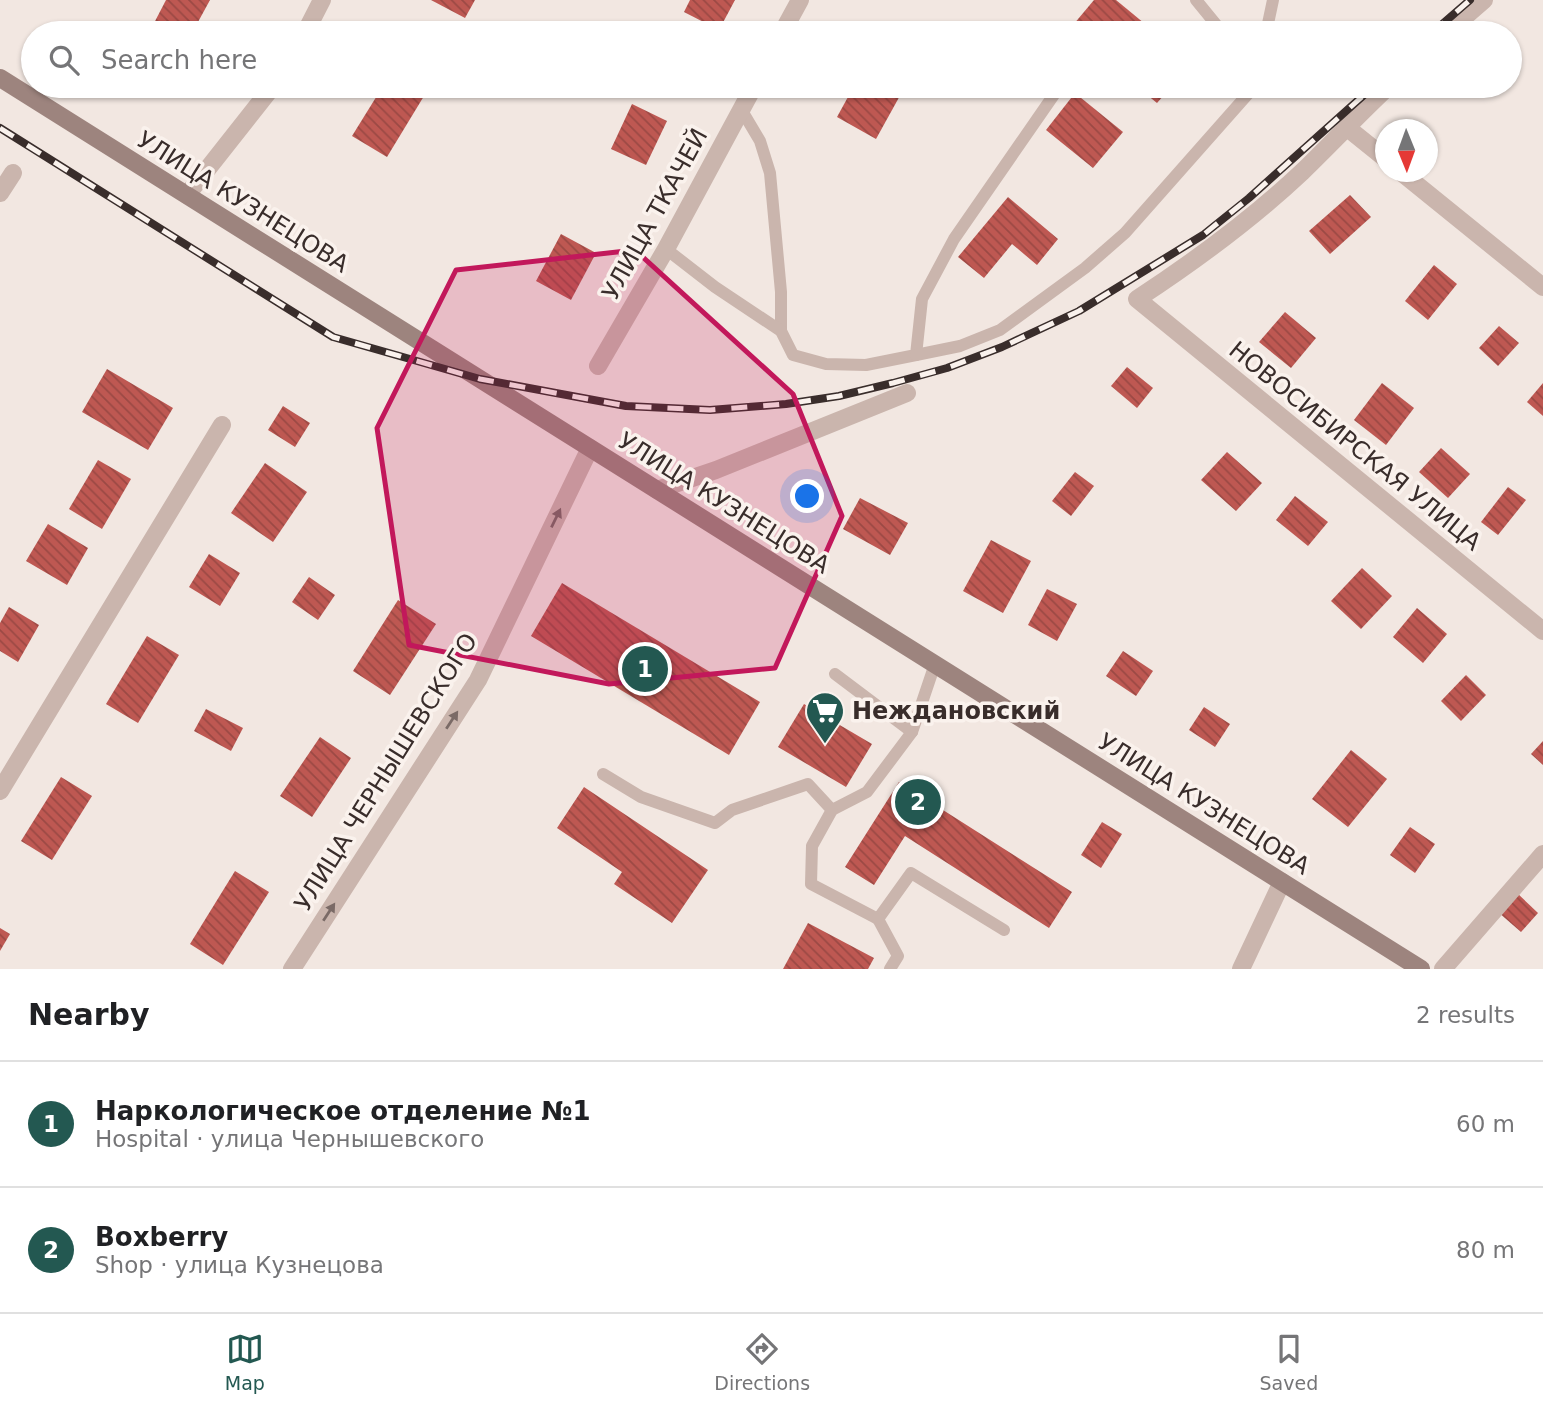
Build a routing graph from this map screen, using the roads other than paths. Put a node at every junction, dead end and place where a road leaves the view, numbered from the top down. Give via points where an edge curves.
1 (322, 0) edge
2 (800, 0) edge
3 (1196, 0) edge
4 (1273, 0) edge
5 (1484, 0) edge
6 (311, 21) edge
7 (789, 21) edge
8 (1213, 21) edge
9 (1269, 21) edge
10 (1460, 21) edge
11 (0, 78) edge
12 (21, 91) edge
13 (32, 98) edge
14 (264, 98) edge
15 (747, 98) edge
16 (1052, 98) edge
17 (1244, 98) edge
18 (1376, 98) edge
19 (741, 109) junction
20 (1345, 126) junction
21 (1375, 151) edge
22 (13, 173) dead end
23 (1413, 182) edge
24 (0, 193) edge
25 (187, 195) junction
26 (666, 250) junction
27 (1543, 286) edge
28 (781, 331) junction
29 (916, 355) junction
30 (598, 366) dead end
31 (907, 393) dead end
32 (222, 425) dead end
33 (590, 448) junction
34 (656, 490) junction
35 (1543, 631) edge
36 (935, 664) junction
37 (835, 674) dead end
38 (912, 732) junction
39 (603, 774) dead end
40 (0, 790) edge
41 (832, 810) junction
42 (1543, 854) edge
43 (1282, 882) junction
44 (878, 919) junction
45 (1004, 930) dead end
46 (292, 969) edge
47 (890, 969) edge
48 (1241, 969) edge
49 (1421, 969) edge
50 (1443, 969) edge

1 - 6 street
2 - 7 street
3 - 8 lane
4 - 9 lane
5 - 10 street
11 - 12 main road, УЛИЦА КУЗНЕЦОВА
13 - 25 main road, УЛИЦА КУЗНЕЦОВА
14 - 25 street
15 - 19 street, УЛИЦА ТКАЧЕЙ
16 - 29 lane via 954,239 928,287 922,299
17 - 29 lane via 1125,233 1085,268 1000,330 960,346
18 - 20 street
19 - 26 street, УЛИЦА ТКАЧЕЙ
19 - 28 lane via 760,141 770,173
20 - 21 street
20 - 35 street, НОВОСИБИРСКАЯ УЛИЦА via 1247,220 1136,299
22 - 24 street
23 - 27 street
25 - 33 main road, УЛИЦА КУЗНЕЦОВА
26 - 28 lane
26 - 30 street, УЛИЦА ТКАЧЕЙ
28 - 29 lane via 793,355 826,364 866,365
31 - 34 street
32 - 40 street
33 - 34 main road, УЛИЦА КУЗНЕЦОВА
46 -> 33 street, УЛИЦА ЧЕРНЫШЕВСКОГО via 478,680
34 - 36 main road, УЛИЦА КУЗНЕЦОВА
36 - 38 lane
36 - 43 main road, УЛИЦА КУЗНЕЦОВА
37 - 38 lane
38 - 41 lane via 867,792
39 - 41 lane via 641,797 715,823 732,810 808,784
41 - 44 lane via 812,846 811,884
42 - 50 street
43 - 48 street
43 - 49 main road, УЛИЦА КУЗНЕЦОВА
44 - 45 lane via 911,873
44 - 47 lane via 898,957

